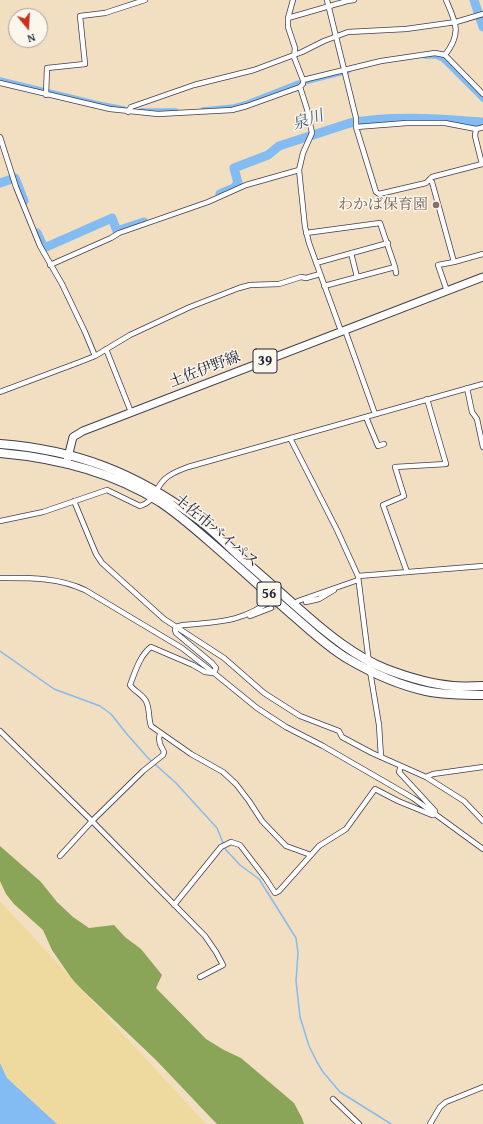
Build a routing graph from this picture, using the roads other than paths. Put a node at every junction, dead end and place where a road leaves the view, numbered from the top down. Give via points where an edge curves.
1 (145, 0) edge
2 (293, 0) edge
3 (327, 0) edge
4 (354, 0) edge
5 (446, 0) edge
6 (328, 7) junction
7 (483, 14) edge
8 (288, 18) junction
9 (456, 22) junction
10 (336, 35) junction
11 (294, 54) junction
12 (445, 55) junction
13 (344, 72) junction
14 (302, 83) junction
15 (0, 84) edge
16 (483, 94) edge
17 (46, 95) junction
18 (130, 109) junction
19 (356, 123) junction
20 (483, 127) edge
21 (476, 129) junction
22 (0, 137) edge
23 (299, 170) junction
24 (429, 180) junction
25 (306, 233) junction
26 (388, 243) junction
27 (350, 253) junction
28 (483, 254) edge
29 (454, 262) junction
30 (316, 263) junction
31 (50, 265) junction
32 (395, 267) junction
33 (396, 273) dead end
34 (320, 274) junction
35 (357, 277) junction
36 (483, 277) edge
37 (324, 286) junction
38 (447, 291) junction
39 (343, 331) junction
40 (106, 349) junction
41 (95, 356) junction
42 (483, 384) edge
43 (467, 388) junction
44 (0, 392) edge
45 (427, 399) junction
46 (131, 412) junction
47 (375, 414) junction
48 (366, 417) junction
49 (290, 438) junction
50 (0, 444) edge
51 (384, 444) dead end
52 (483, 447) edge
53 (0, 453) edge
54 (69, 454) junction
55 (67, 463) junction
56 (155, 494) junction
57 (74, 501) junction
58 (0, 521) edge
59 (483, 566) edge
60 (407, 572) junction
61 (0, 578) edge
62 (358, 578) junction
63 (340, 585) junction
64 (273, 598) junction
65 (306, 602) tunnel mouth
66 (294, 605) junction
67 (271, 608) tunnel mouth
68 (233, 620) junction
69 (176, 627) junction
70 (369, 661) junction
71 (370, 671) junction
72 (214, 672) junction
73 (483, 686) edge
74 (483, 695) edge
75 (0, 732) edge
76 (160, 733) junction
77 (381, 757) junction
78 (401, 766) junction
79 (483, 767) edge
80 (426, 777) junction
81 (435, 814) junction
82 (92, 821) junction
83 (483, 821) edge
84 (483, 849) edge
85 (311, 855) junction
86 (60, 856) dead end
87 (174, 904) junction
88 (200, 977) dead end
89 (483, 1087) edge
90 (333, 1099) dead end
91 (359, 1124) edge
92 (430, 1124) edge

1 - 17 street via 105,13 80,16 85,64 47,68
2 - 8 street
3 - 6 street
4 - 6 street
5 - 9 street
6 - 8 street
6 - 10 street
7 - 9 street
8 - 11 street
9 - 10 street via 406,29 355,30
9 - 12 street via 455,40
10 - 11 street
10 - 13 street
11 - 14 street
11 - 18 street via 254,70 194,85
12 - 13 street via 424,54 381,61
12 - 16 street
13 - 14 street
13 - 19 street
14 - 18 street via 232,110 158,114
14 - 23 street via 312,135
15 - 17 street
17 - 18 street via 110,109
19 - 21 street via 445,123
19 - 24 street via 376,192 379,194 426,183
20 - 21 street
21 - 24 street via 475,136 482,164 432,177
22 - 31 street via 16,188
23 - 25 street
23 - 31 street via 246,185 208,202 119,233
24 - 29 street via 432,182
25 - 26 street via 380,223
25 - 30 street
26 - 27 street
26 - 32 street
27 - 30 street
27 - 35 street
28 - 29 street
29 - 38 street via 438,265
30 - 34 street
31 - 41 street
32 - 33 street
32 - 35 street
34 - 37 street
34 - 40 street via 279,284 239,288 190,307
35 - 37 street
36 - 38 main road, 土佐伊野線 / 39
37 - 39 street
38 - 39 main road, 土佐伊野線 / 39
39 - 46 main road, 土佐伊野線 / 39
39 - 47 street
40 - 41 street
40 - 46 street
41 - 44 street
42 - 43 street
43 - 45 street
43 - 52 street
45 - 47 street
45 - 60 street via 446,464 395,467 404,496 383,505
46 - 54 main road, 土佐伊野線 / 39 via 76,435 71,441
47 - 48 street
48 - 49 street
48 - 51 street via 378,446
49 - 56 street via 176,471 164,479
49 - 62 street via 337,530
50 - 54 highway, 土佐市バイパス / 56
53 - 55 highway, 土佐市バイパス / 56
54 - 55 main road, 土佐伊野線 / 39
54 - 56 highway, 土佐市バイパス / 56 via 112,469
55 - 56 highway, 土佐市バイパス / 56
56 - 57 street via 148,504 140,506 107,490
56 - 64 highway, 土佐市バイパス / 56
56 - 66 highway, 土佐市バイパス / 56 via 197,518
57 - 58 street via 43,512
57 - 69 street via 102,563
59 - 60 street
60 - 62 street
61 - 72 street via 33,578 72,583 182,648
62 - 63 street
62 - 70 street
63 - 65 street via 319,599
63 - 66 street via 298,601
64 - 68 street
64 - 71 highway, 土佐市バイパス / 56 via 346,659
66 - 70 highway, 土佐市バイパス / 56 via 326,632
67 - 68 street via 242,620
68 - 69 street
69 - 72 street via 176,633 212,663 216,668
69 - 77 street via 224,658 278,703 300,716 339,732 342,737
70 - 71 street
70 - 73 highway, 土佐市バイパス / 56 via 384,669 426,681 453,686
71 - 74 highway, 土佐市バイパス / 56 via 426,691
71 - 77 street
72 - 76 street via 205,672 156,648 149,649 138,665 130,685 145,700 151,726
72 - 81 street via 257,708 286,727 407,794
75 - 82 street
76 - 82 street via 163,755
76 - 85 street via 223,772 236,784 262,821 286,846
77 - 78 street
78 - 80 street
78 - 81 street via 399,772
79 - 80 street
80 - 83 street via 464,801
81 - 84 street
81 - 85 street via 398,801 375,789 346,829 319,846
82 - 86 street
82 - 87 street
85 - 87 street via 276,893 240,845 231,842 222,847
87 - 88 street via 205,936 223,965
89 - 92 street via 446,1102
90 - 91 street

